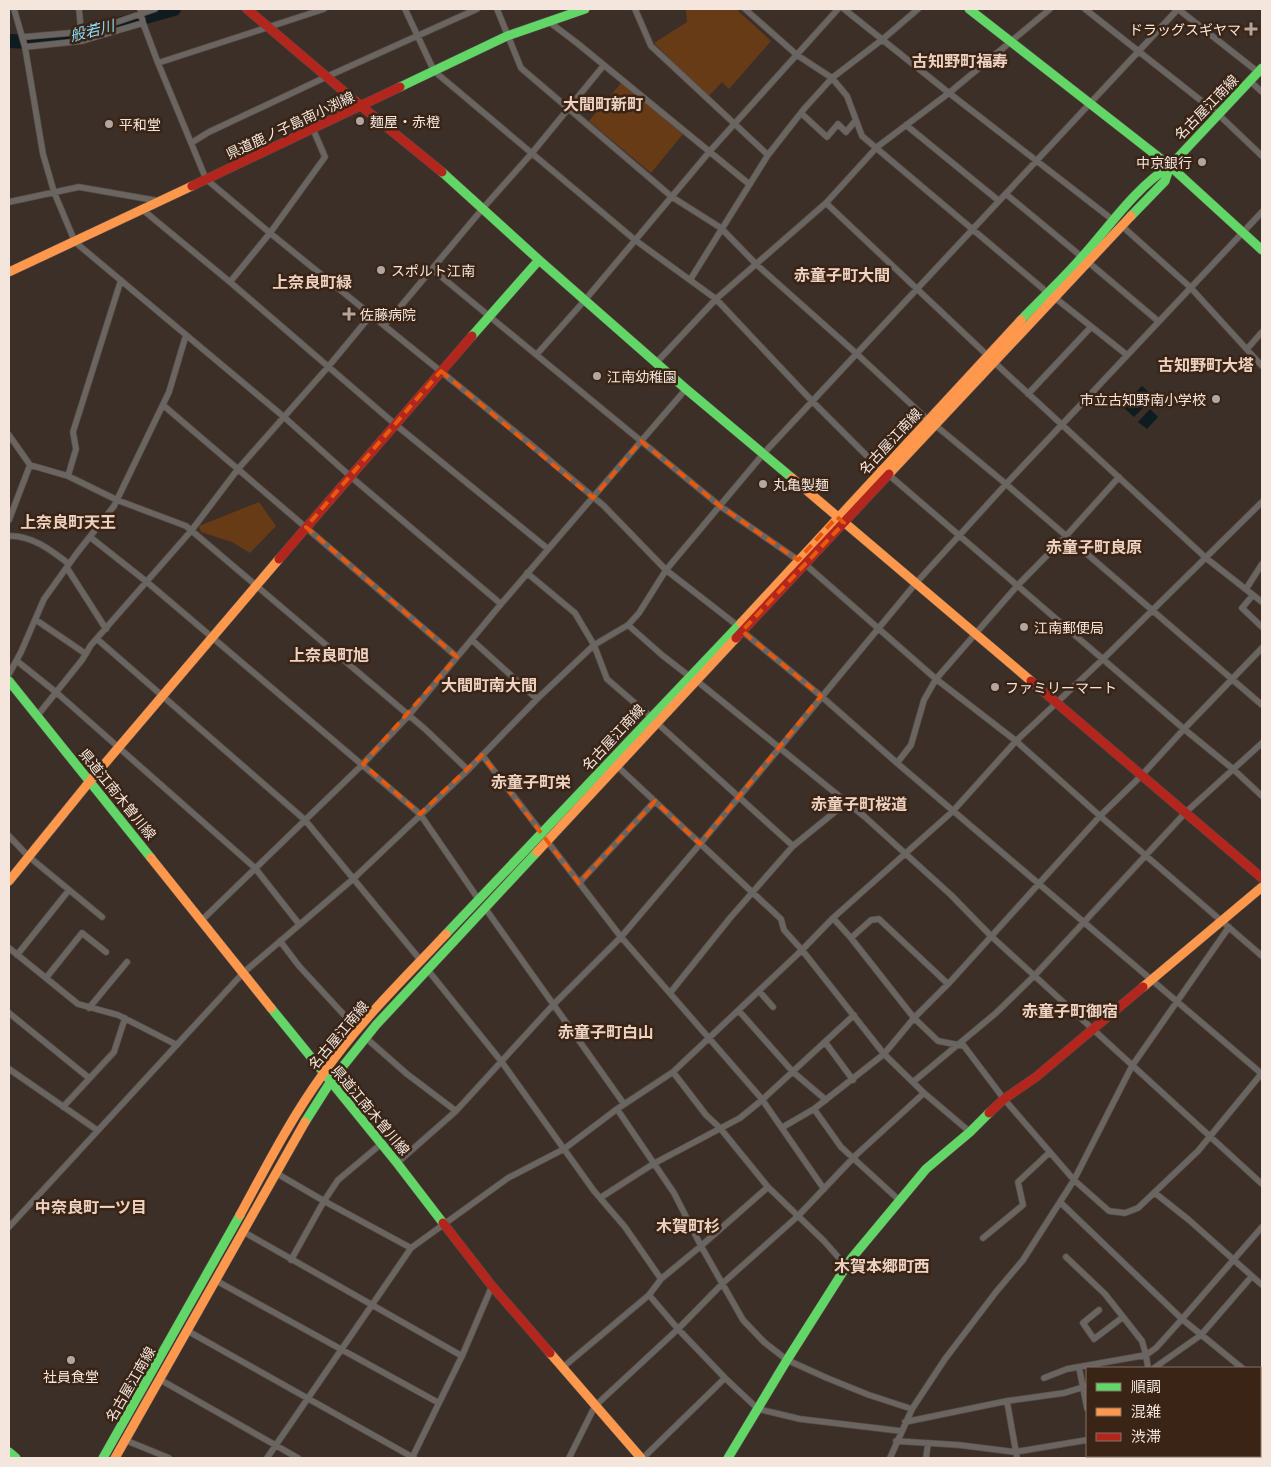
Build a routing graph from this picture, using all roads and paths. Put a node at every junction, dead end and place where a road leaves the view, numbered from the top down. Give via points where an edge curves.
1 (14, 9) edge
2 (79, 9) edge
3 (155, 9) edge
4 (247, 9) edge
5 (324, 9) edge
6 (405, 9) edge
7 (477, 9) edge
8 (497, 9) edge
9 (585, 9) edge
10 (635, 9) edge
11 (745, 9) edge
12 (838, 9) edge
13 (844, 9) edge
14 (918, 9) edge
15 (969, 9) edge
16 (1050, 9) edge
17 (1085, 9) edge
18 (1178, 9) edge
19 (140, 11) edge
20 (548, 21) junction
21 (143, 23) junction
22 (269, 27) junction
23 (81, 32) junction
24 (418, 36) junction
25 (508, 36) junction
26 (23, 38) junction
27 (883, 39) junction
28 (1010, 41) junction
29 (82, 42) junction
30 (26, 47) junction
31 (1138, 51) junction
32 (797, 54) junction
33 (158, 63) junction
34 (604, 65) junction
35 (1260, 70) edge
36 (434, 71) junction
37 (326, 77) junction
38 (832, 78) junction
39 (1250, 81) junction
40 (1262, 92) edge
41 (949, 93) junction
42 (1090, 103) junction
43 (361, 106) junction
44 (568, 108) junction
45 (801, 113) junction
46 (1218, 114) junction
47 (856, 120) junction
48 (734, 124) junction
49 (906, 125) junction
50 (313, 129) junction
51 (191, 143) junction
52 (877, 147) junction
53 (710, 150) junction
54 (532, 153) junction
55 (768, 155) junction
56 (1262, 156) edge
57 (1037, 160) junction
58 (1170, 166) junction
59 (206, 179) junction
60 (749, 184) junction
61 (54, 192) junction
62 (1006, 194) junction
63 (672, 197) junction
64 (160, 201) junction
65 (999, 201) junction
66 (9, 202) edge
67 (826, 203) junction
68 (484, 207) junction
69 (143, 210) junction
70 (1262, 212) edge
71 (1113, 220) junction
72 (1122, 226) junction
73 (721, 228) junction
74 (972, 229) junction
75 (1243, 232) junction
76 (270, 233) junction
77 (635, 240) junction
78 (76, 242) junction
79 (1262, 250) edge
80 (1084, 259) junction
81 (539, 260) junction
82 (756, 264) junction
83 (432, 268) junction
84 (9, 272) edge
85 (121, 280) junction
86 (690, 280) junction
87 (230, 282) junction
88 (1190, 287) junction
89 (917, 289) junction
90 (1051, 295) junction
91 (716, 299) junction
92 (585, 300) junction
93 (372, 315) junction
94 (490, 316) junction
95 (1158, 320) junction
96 (385, 325) junction
97 (1091, 327) junction
98 (1262, 332) edge
99 (186, 334) junction
100 (1247, 349) junction
101 (537, 354) junction
102 (857, 354) junction
103 (987, 355) junction
104 (1127, 355) junction
105 (994, 362) junction
106 (656, 363) junction
107 (1262, 366) edge
108 (328, 367) junction
109 (441, 371) junction
110 (686, 389) junction
111 (1028, 394) junction
112 (812, 401) junction
113 (163, 405) junction
114 (284, 417) junction
115 (932, 423) junction
116 (396, 424) junction
117 (1062, 425) junction
118 (9, 435) edge
119 (641, 441) junction
120 (764, 453) junction
121 (30, 465) junction
122 (238, 469) junction
123 (885, 472) junction
124 (68, 476) junction
125 (350, 476) junction
126 (1119, 477) junction
127 (1006, 484) junction
128 (593, 498) junction
129 (117, 500) junction
130 (1262, 502) edge
131 (720, 506) junction
132 (9, 520) edge
133 (841, 520) junction
134 (306, 527) junction
135 (192, 530) junction
136 (9, 536) edge
137 (959, 536) junction
138 (1066, 536) junction
139 (90, 537) junction
140 (548, 549) junction
141 (1206, 558) junction
142 (802, 563) junction
143 (1262, 564) edge
144 (68, 566) junction
145 (666, 570) junction
146 (528, 574) junction
147 (147, 582) junction
148 (916, 583) junction
149 (257, 586) junction
150 (1017, 586) junction
151 (1246, 589) junction
152 (1253, 595) junction
153 (1262, 602) edge
154 (501, 604) junction
155 (1153, 611) junction
156 (36, 620) junction
157 (628, 625) junction
158 (1262, 627) edge
159 (740, 628) junction
160 (878, 628) junction
161 (106, 629) junction
162 (976, 634) junction
163 (97, 638) junction
164 (212, 638) junction
165 (472, 640) junction
166 (594, 645) junction
167 (1262, 648) edge
168 (86, 654) junction
169 (457, 657) junction
170 (1103, 659) junction
171 (17, 661) junction
172 (9, 674) edge
173 (693, 678) junction
174 (936, 679) junction
175 (1232, 679) junction
176 (9, 681) edge
177 (57, 693) junction
178 (163, 696) junction
179 (822, 696) junction
180 (537, 699) junction
181 (1057, 702) junction
182 (1262, 706) edge
183 (409, 715) junction
184 (37, 716) junction
185 (654, 720) junction
186 (1184, 729) junction
187 (1016, 741) junction
188 (1262, 743) edge
189 (119, 747) junction
190 (778, 748) junction
191 (482, 755) junction
192 (614, 763) junction
193 (897, 763) junction
194 (363, 764) junction
195 (1233, 768) junction
196 (468, 770) junction
197 (1141, 776) junction
198 (90, 781) junction
199 (739, 796) junction
200 (1262, 796) edge
201 (655, 801) junction
202 (847, 802) junction
203 (953, 811) junction
204 (1185, 813) junction
205 (420, 814) junction
206 (1100, 816) junction
207 (305, 820) junction
208 (9, 836) edge
209 (545, 837) junction
210 (700, 844) junction
211 (793, 846) junction
212 (905, 854) junction
213 (28, 856) junction
214 (1146, 856) junction
215 (255, 868) junction
216 (1262, 878) edge
217 (353, 879) junction
218 (9, 881) edge
219 (579, 883) junction
220 (1039, 883) junction
221 (1262, 887) edge
222 (69, 890) junction
223 (753, 893) junction
224 (482, 904) junction
225 (102, 917) dead end
226 (833, 918) junction
227 (201, 920) junction
228 (1084, 923) junction
229 (299, 924) junction
230 (1226, 925) junction
231 (991, 936) junction
232 (620, 937) junction
233 (851, 938) junction
234 (280, 940) junction
235 (9, 948) edge
236 (802, 950) junction
237 (106, 952) dead end
238 (17, 955) junction
239 (1262, 956) edge
240 (127, 962) dead end
241 (424, 966) junction
242 (242, 973) junction
243 (1035, 975) junction
244 (46, 978) junction
245 (1152, 980) junction
246 (948, 984) junction
247 (759, 991) junction
248 (670, 993) junction
249 (1177, 1000) junction
250 (553, 1005) junction
251 (773, 1007) dead end
252 (90, 1008) junction
253 (739, 1010) junction
254 (9, 1013) edge
255 (854, 1015) junction
256 (125, 1018) junction
257 (914, 1018) junction
258 (1092, 1028) junction
259 (357, 1030) junction
260 (366, 1038) junction
261 (709, 1039) junction
262 (825, 1042) junction
263 (960, 1044) junction
264 (177, 1045) junction
265 (884, 1054) junction
266 (501, 1061) junction
267 (1132, 1066) junction
268 (9, 1069) edge
269 (673, 1072) junction
270 (793, 1072) junction
271 (323, 1073) junction
272 (1262, 1074) edge
273 (89, 1078) junction
274 (852, 1080) junction
275 (331, 1081) junction
276 (913, 1082) junction
277 (924, 1092) junction
278 (1004, 1099) junction
279 (762, 1100) junction
280 (826, 1100) junction
281 (624, 1104) junction
282 (63, 1107) junction
283 (617, 1109) junction
284 (814, 1109) junction
285 (456, 1111) junction
286 (783, 1127) junction
287 (720, 1128) junction
288 (97, 1130) junction
289 (970, 1132) junction
290 (1210, 1137) junction
291 (381, 1144) junction
292 (564, 1149) junction
293 (1050, 1152) junction
294 (853, 1158) junction
295 (397, 1163) junction
296 (653, 1164) junction
297 (276, 1173) junction
298 (1074, 1180) junction
299 (1262, 1184) edge
300 (768, 1187) junction
301 (824, 1189) junction
302 (1155, 1193) junction
303 (600, 1198) junction
304 (899, 1200) junction
305 (324, 1201) junction
306 (1060, 1202) junction
307 (798, 1216) junction
308 (443, 1225) junction
309 (9, 1227) edge
310 (1262, 1227) edge
311 (242, 1231) junction
312 (983, 1238) dead end
313 (701, 1246) junction
314 (411, 1248) junction
315 (1066, 1257) dead end
316 (1233, 1259) junction
317 (290, 1260) junction
318 (847, 1267) junction
319 (1252, 1276) junction
320 (662, 1279) junction
321 (215, 1280) junction
322 (723, 1283) junction
323 (1262, 1285) edge
324 (492, 1286) junction
325 (649, 1295) junction
326 (371, 1306) junction
327 (1099, 1310) dead end
328 (1123, 1318) junction
329 (1182, 1319) junction
330 (678, 1329) junction
331 (186, 1330) junction
332 (1201, 1335) junction
333 (342, 1350) junction
334 (1146, 1355) junction
335 (462, 1356) junction
336 (787, 1360) junction
337 (1079, 1367) junction
338 (1148, 1367) edge
339 (1155, 1367) edge
340 (1241, 1367) edge
341 (562, 1368) junction
342 (725, 1378) junction
343 (1044, 1378) dead end
344 (159, 1379) junction
345 (1085, 1387) edge
346 (308, 1399) junction
347 (1007, 1401) junction
348 (439, 1403) junction
349 (595, 1406) junction
350 (758, 1409) junction
351 (912, 1409) junction
352 (905, 1422) junction
353 (901, 1431) junction
354 (126, 1440) junction
355 (1086, 1440) edge
356 (896, 1441) junction
357 (928, 1443) junction
358 (276, 1445) junction
359 (9, 1452) edge
360 (1016, 1455) edge
361 (1186, 1457) edge
362 (16, 1458) edge
363 (103, 1458) edge
364 (115, 1458) edge
365 (170, 1458) edge
366 (267, 1458) edge
367 (298, 1458) edge
368 (413, 1458) edge
369 (569, 1458) edge
370 (642, 1458) edge
371 (728, 1458) edge
372 (890, 1458) edge
373 (926, 1458) edge
374 (1199, 1458) edge

1 - 26 street
2 - 23 street
3 - 19 street
4 - 22 main road
5 - 22 street
6 - 24 street
7 - 24 street
8 - 25 street
9 - 20 main road, 県道鹿ノ子島南小渕線
10 - 48 street via 650,46
11 - 32 street
12 - 32 street
13 - 27 street
14 - 27 street
15 - 28 main road
16 - 28 street
17 - 31 street
18 - 31 street
18 - 35 street
19 - 21 street
19 - 23 street
20 - 25 main road, 県道鹿ノ子島南小渕線
20 - 34 street
21 - 29 street
21 - 33 street
22 - 33 street
22 - 37 main road
23 - 26 street
23 - 29 street
24 - 36 street
24 - 37 street
25 - 36 main road, 県道鹿ノ子島南小渕線
25 - 44 street via 521,68
26 - 30 street
27 - 38 street
27 - 41 street
28 - 41 street
28 - 42 main road
29 - 30 street
30 - 61 street via 41,145
31 - 42 street
31 - 46 street
32 - 38 street
32 - 48 street
33 - 51 street
34 - 44 street
34 - 53 street
35 - 39 main road, 名古屋江南線
36 - 43 main road, 県道鹿ノ子島南小渕線
36 - 54 street
37 - 43 main road
37 - 51 street
38 - 45 street
38 - 47 street via 847,96
39 - 40 street
39 - 46 main road, 名古屋江南線
41 - 49 street
41 - 57 street
42 - 57 street
42 - 58 main road
43 - 50 main road, 県道鹿ノ子島南小渕線
43 - 68 main road
44 - 54 street
44 - 63 street
45 - 47 street via 827,137 838,124 846,132
45 - 55 street
46 - 56 street
46 - 58 main road, 名古屋江南線
47 - 52 street via 862,136
48 - 53 street
48 - 55 street
49 - 52 street
49 - 65 street
50 - 59 main road, 県道鹿ノ子島南小渕線
50 - 76 street via 325,157
51 - 59 street
52 - 67 street
52 - 74 street
53 - 60 street
53 - 63 street
54 - 68 street
54 - 77 street
55 - 60 street
57 - 62 street
57 - 71 street
58 - 71 main road, 名古屋江南線 via 1157,174
58 - 72 main road, 名古屋江南線 via 1165,181
58 - 75 main road
59 - 64 main road, 県道鹿ノ子島南小渕線
59 - 76 street
60 - 73 street
61 - 64 street via 79,187
61 - 66 street
61 - 78 street
62 - 65 street
62 - 80 street
63 - 73 street
63 - 77 street
64 - 69 main road, 県道鹿ノ子島南小渕線
65 - 74 street
67 - 82 street
67 - 89 street
68 - 81 main road
68 - 83 street
69 - 78 main road, 県道鹿ノ子島南小渕線
69 - 87 street
70 - 75 street
71 - 80 main road, 名古屋江南線
72 - 80 main road, 名古屋江南線
72 - 88 street
73 - 82 street
73 - 86 street
74 - 89 street
74 - 90 street
75 - 79 main road
75 - 88 street
76 - 87 street
76 - 93 street
77 - 86 street
77 - 92 street
78 - 84 main road, 県道鹿ノ子島南小渕線
78 - 85 street
80 - 90 main road, 名古屋江南線
80 - 95 street
81 - 92 main road
81 - 94 main road
82 - 91 street
82 - 102 street
83 - 94 street
83 - 96 street
85 - 99 street
85 - 124 street via 73,432 76,449
86 - 91 street
87 - 108 street
88 - 95 street
88 - 100 street
89 - 102 street
89 - 103 street
90 - 97 street
90 - 103 main road, 名古屋江南線
90 - 105 main road, 名古屋江南線
91 - 106 street
91 - 112 street
92 - 101 street
92 - 106 main road
93 - 96 street
93 - 108 street
94 - 101 street
94 - 109 main road
95 - 104 street
96 - 109 street
97 - 104 street
97 - 111 street
98 - 100 street
99 - 113 street via 170,392
99 - 114 street
100 - 107 street
101 - 119 street
102 - 112 street
102 - 115 street
103 - 115 main road, 名古屋江南線
104 - 117 street
105 - 111 street
105 - 115 main road, 名古屋江南線
106 - 110 main road
108 - 114 street
108 - 116 street
109 - 116 main road
109 - 128 street
110 - 119 street
110 - 120 main road
111 - 117 street
112 - 120 street
112 - 123 street
113 - 122 street
113 - 129 street
114 - 122 street
114 - 125 street
115 - 123 main road, 名古屋江南線
115 - 127 street
116 - 125 main road
116 - 140 street
117 - 126 street
117 - 127 street
118 - 121 street
119 - 128 street
119 - 131 street
120 - 131 street
120 - 133 main road
121 - 124 street
121 - 132 street
122 - 134 street
122 - 135 street
123 - 133 main road, 名古屋江南線
123 - 137 street
124 - 129 street
125 - 134 main road
125 - 154 street
126 - 138 street
126 - 141 street
127 - 137 street
127 - 138 street
128 - 140 street
128 - 145 street
129 - 135 street
129 - 139 street
130 - 141 street
131 - 142 street
131 - 145 street
133 - 142 main road, 名古屋江南線
133 - 148 main road
134 - 149 main road
134 - 169 street
135 - 147 street
135 - 149 street
136 - 144 street via 18,535 45,546
137 - 148 street
137 - 150 street
138 - 150 street
138 - 155 street
139 - 144 street
139 - 147 street
140 - 146 street
141 - 151 street
141 - 155 street
142 - 159 main road, 名古屋江南線
142 - 160 street
143 - 151 street
144 - 156 street via 44,599
144 - 161 street
145 - 157 street
145 - 159 street
146 - 154 street
146 - 166 street via 575,613
147 - 161 street
147 - 164 street
148 - 160 street
148 - 162 main road
149 - 164 main road
149 - 183 street
150 - 162 street
150 - 170 street
151 - 152 street
152 - 153 street
152 - 158 street via 1242,608
154 - 165 street
155 - 170 street
155 - 175 street
156 - 168 street
156 - 171 street
157 - 166 street
157 - 173 street
159 - 173 main road, 名古屋江南線
159 - 179 street
160 - 174 street
160 - 179 street
161 - 163 street
162 - 174 street
162 - 181 main road
163 - 168 street
163 - 178 street
164 - 178 main road
164 - 194 street
165 - 169 street
165 - 180 street
166 - 180 street
166 - 185 street via 607,679
167 - 175 street
168 - 177 street
169 - 183 street
170 - 181 street
170 - 186 street
171 - 172 street
171 - 177 street
173 - 185 main road, 名古屋江南線
173 - 190 street
174 - 187 street
174 - 193 street via 924,700 911,745
175 - 182 street
175 - 186 street
176 - 184 main road, 県道江南木曽川線
177 - 184 street
177 - 189 street
178 - 189 main road
178 - 207 street
179 - 190 street
179 - 193 street
180 - 191 street
181 - 187 street
181 - 197 main road
183 - 194 street
183 - 196 street
184 - 198 main road, 県道江南木曽川線
185 - 192 main road, 名古屋江南線
185 - 199 street
186 - 195 street
186 - 197 street
187 - 203 street
187 - 206 street
188 - 195 street
189 - 198 main road
189 - 215 street
190 - 199 street
190 - 202 street
191 - 196 street
191 - 209 street
192 - 201 street
192 - 209 main road, 名古屋江南線
193 - 203 street
194 - 205 street
194 - 207 street
195 - 200 street
195 - 204 street
196 - 205 street
197 - 204 main road
197 - 206 street
198 - 213 main road
198 - 227 main road, 県道江南木曽川線
199 - 210 street
199 - 211 street
201 - 210 street
201 - 219 street
202 - 211 street
202 - 212 street
203 - 212 street
203 - 220 street
204 - 214 street
204 - 216 main road
205 - 217 street
205 - 224 street
206 - 214 street
206 - 220 street
207 - 215 street
207 - 217 street
208 - 213 street
209 - 219 street
209 - 224 main road, 名古屋江南線
210 - 223 street
210 - 232 street
211 - 223 street
212 - 226 street
212 - 231 street
213 - 218 main road
213 - 222 street
214 - 228 street
214 - 230 street
215 - 227 street
215 - 229 street
217 - 229 street
217 - 241 street
219 - 232 street
220 - 228 street
220 - 231 street
221 - 230 main road
222 - 225 street
222 - 238 street
223 - 236 street via 781,919 784,930
223 - 248 street
224 - 241 main road, 名古屋江南線
224 - 250 street
226 - 233 street
226 - 236 street
227 - 242 main road, 県道江南木曽川線
228 - 243 street
228 - 245 street
229 - 234 street
230 - 239 street
230 - 245 main road
230 - 249 street via 1224,936
231 - 243 street
231 - 246 street
232 - 248 street
232 - 250 street
233 - 246 street via 871,920 879,920
233 - 257 street
234 - 242 street
234 - 259 street
235 - 238 street
236 - 247 street
236 - 255 street
237 - 244 street via 82,933
238 - 244 street
240 - 252 street
241 - 259 main road, 名古屋江南線
241 - 260 main road, 名古屋江南線
241 - 266 street
242 - 264 street
242 - 271 main road, 県道江南木曽川線
243 - 258 street
243 - 263 street
244 - 252 street via 78,1004
245 - 249 street
245 - 258 main road
246 - 257 street
247 - 251 street
247 - 253 street
248 - 261 street
249 - 267 street
249 - 272 street
250 - 266 street
250 - 281 street
252 - 256 street
253 - 261 street
253 - 270 street
254 - 273 street
255 - 262 street
255 - 265 street
256 - 264 street
256 - 273 street via 114,1052
257 - 263 street via 938,1041
257 - 265 street
258 - 267 street
258 - 278 main road via 1036,1077
259 - 271 main road, 名古屋江南線
260 - 275 main road, 名古屋江南線
260 - 285 street
261 - 269 street
261 - 279 street
262 - 270 street
262 - 274 street
263 - 276 street
263 - 278 street
264 - 288 street
265 - 274 street
265 - 276 street
266 - 285 street
266 - 292 street
267 - 290 street
267 - 298 street
268 - 282 street
269 - 281 street
269 - 287 street
270 - 279 street
270 - 280 street
271 - 275 main road, 県道江南木曽川線
271 - 363 main road, 名古屋江南線 via 267,1165
272 - 290 street
273 - 282 street
274 - 280 street
275 - 291 main road, 県道江南木曽川線
275 - 297 main road, 名古屋江南線
276 - 277 street
277 - 289 street
277 - 294 street
278 - 289 main road
278 - 293 street
279 - 286 street
279 - 287 street via 740,1118
280 - 284 street
281 - 283 street
282 - 288 street
283 - 292 street
283 - 296 street
284 - 286 street
284 - 294 street via 841,1147
285 - 295 street
286 - 301 street
287 - 296 street
287 - 300 street
288 - 309 street
289 - 304 main road via 926,1169
290 - 299 street
290 - 302 street
291 - 295 main road, 県道江南木曽川線
291 - 305 street via 338,1180
292 - 303 street
292 - 308 street via 508,1178
293 - 298 street
293 - 312 street via 1018,1182 1023,1205
294 - 301 street
294 - 304 street
295 - 308 main road, 県道江南木曽川線
296 - 303 street
296 - 313 street via 674,1193
297 - 305 street
297 - 311 main road, 名古屋江南線
298 - 302 street via 1109,1211 1125,1213 1138,1208
298 - 306 street
300 - 307 street
300 - 313 street
301 - 307 street
302 - 316 street
303 - 320 street
304 - 318 main road
305 - 314 street
305 - 317 street
306 - 329 street
306 - 351 street via 1023,1260 946,1359
307 - 318 street
307 - 322 street
308 - 314 street
308 - 324 main road, 県道江南木曽川線
310 - 316 street
311 - 317 street
311 - 321 main road, 名古屋江南線
313 - 320 street
313 - 322 street
314 - 326 street
315 - 328 street via 1105,1294
316 - 319 street
316 - 329 street
317 - 326 street
318 - 336 main road
319 - 323 street
319 - 332 street
320 - 325 street
321 - 331 main road, 名古屋江南線
321 - 333 street
322 - 330 street
322 - 336 street via 743,1320
324 - 335 street
324 - 341 main road, 県道江南木曽川線
325 - 330 street
325 - 341 street
326 - 333 street
326 - 335 street
327 - 328 street via 1083,1323 1094,1338
328 - 334 street via 1142,1341
329 - 332 street
329 - 334 street
330 - 342 street
330 - 349 street
331 - 344 main road, 名古屋江南線
331 - 346 street
332 - 339 street
332 - 340 street
333 - 346 street
333 - 348 street
334 - 337 street
334 - 338 street
335 - 348 street
336 - 350 main road
336 - 351 street via 869,1395
337 - 343 street
337 - 345 street
341 - 349 main road, 県道江南木曽川線
342 - 350 street
342 - 370 street
344 - 354 main road, 名古屋江南線
344 - 358 street
345 - 347 street
346 - 358 street
346 - 368 street
347 - 352 street
347 - 360 street
348 - 368 street
349 - 369 street
349 - 370 main road, 県道江南木曽川線
350 - 353 street via 800,1419
350 - 371 main road
351 - 352 street
352 - 353 street
353 - 356 street
354 - 364 main road, 名古屋江南線
354 - 365 street
355 - 360 street
356 - 357 street
356 - 372 street
357 - 360 street
357 - 373 street
358 - 366 street
358 - 367 street
359 - 362 main road
361 - 374 street

